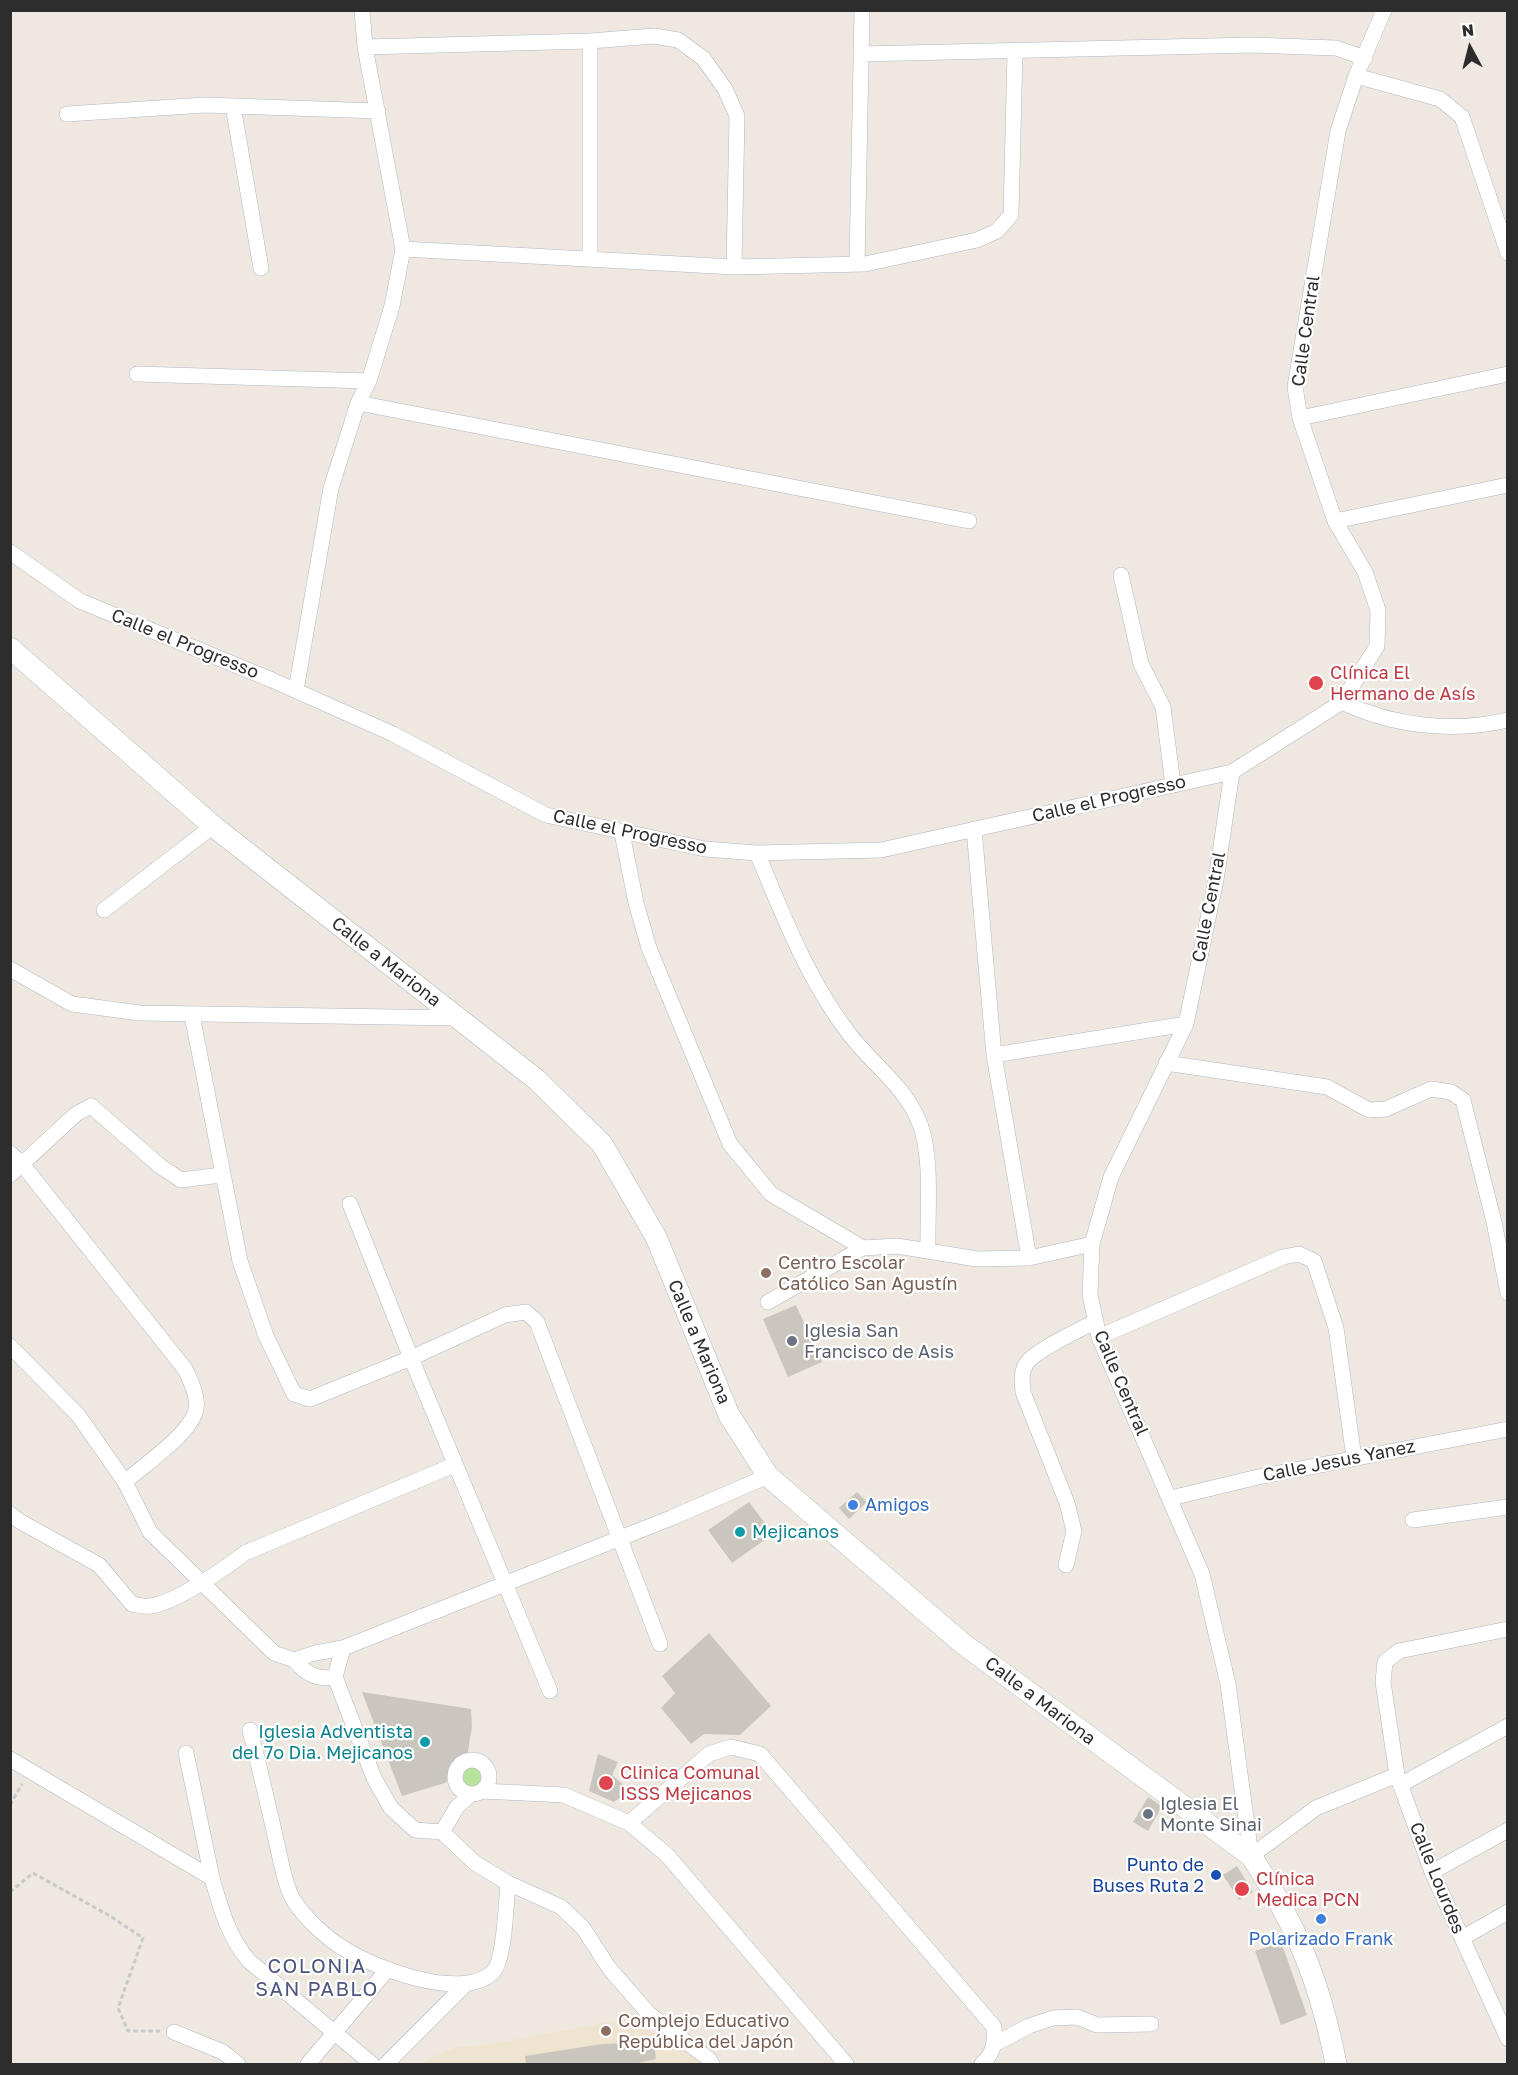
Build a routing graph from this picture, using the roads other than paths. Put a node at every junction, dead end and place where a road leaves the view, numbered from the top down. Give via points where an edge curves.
1 (362, 10) edge
2 (862, 10) edge
3 (1384, 10) edge
4 (590, 41) junction
5 (365, 47) junction
6 (1015, 51) junction
7 (861, 54) junction
8 (1365, 58) junction
9 (1356, 76) junction
10 (233, 106) junction
11 (378, 111) junction
12 (67, 114) dead end
13 (403, 249) junction
14 (1508, 253) edge
15 (590, 260) junction
16 (857, 263) junction
17 (734, 267) junction
18 (261, 268) dead end
19 (137, 374) dead end
20 (1508, 374) edge
21 (369, 381) junction
22 (358, 403) junction
23 (1300, 418) junction
24 (1508, 485) edge
25 (969, 521) dead end
26 (1335, 521) junction
27 (10, 552) edge
28 (1121, 575) dead end
29 (10, 648) edge
30 (296, 690) junction
31 (1342, 702) junction
32 (1508, 720) edge
33 (1232, 772) junction
34 (1173, 784) junction
35 (213, 826) junction
36 (974, 829) junction
37 (622, 833) junction
38 (757, 853) junction
39 (104, 910) dead end
40 (10, 969) edge
41 (192, 1015) junction
42 (456, 1018) junction
43 (1186, 1024) junction
44 (994, 1055) junction
45 (1166, 1063) junction
46 (10, 1153) edge
47 (22, 1164) junction
48 (10, 1175) edge
49 (221, 1175) junction
50 (350, 1204) dead end
51 (1501, 1221) edge
52 (1092, 1244) junction
53 (863, 1248) junction
54 (928, 1251) junction
55 (1029, 1258) junction
56 (1508, 1293) edge
57 (768, 1302) dead end
58 (1096, 1321) junction
59 (1099, 1337) junction
60 (10, 1346) edge
61 (411, 1358) junction
62 (1508, 1429) edge
63 (1354, 1458) junction
64 (454, 1465) junction
65 (768, 1476) junction
66 (125, 1482) junction
67 (1171, 1498) junction
68 (1508, 1507) edge
69 (1413, 1520) dead end
70 (14, 1523) edge
71 (619, 1537) junction
72 (1066, 1565) dead end
73 (202, 1581) junction
74 (504, 1584) junction
75 (1508, 1629) edge
76 (660, 1644) dead end
77 (343, 1648) junction
78 (294, 1660) junction
79 (335, 1677) junction
80 (550, 1691) dead end
81 (1508, 1726) edge
82 (250, 1730) dead end
83 (186, 1753) dead end
84 (10, 1759) edge
85 (1398, 1780) junction
86 (628, 1824) junction
87 (1508, 1830) edge
88 (442, 1832) junction
89 (1251, 1856) junction
90 (1432, 1872) junction
91 (212, 1878) junction
92 (508, 1883) junction
93 (1508, 1912) edge
94 (1462, 1938) junction
95 (388, 1969) junction
96 (465, 1985) junction
97 (1502, 2010) edge
98 (1151, 2024) dead end
99 (174, 2032) road end
100 (336, 2035) junction
101 (1508, 2039) edge
102 (995, 2044) junction
103 (238, 2064) edge
104 (308, 2064) edge
105 (372, 2064) edge
106 (386, 2064) edge
107 (712, 2064) edge
108 (846, 2064) edge
109 (982, 2064) edge
110 (1336, 2064) edge

1 - 5 street
2 - 7 street
3 - 8 street, Calle Central
4 - 5 street
4 - 15 street
4 - 17 street via 654,36 678,40 703,58 725,88 737,116
5 - 11 street
6 - 7 street
6 - 8 street via 1252,45 1336,48
6 - 16 street via 1011,215 996,231 977,240
7 - 16 street
8 - 9 street, Calle Central
9 - 14 street via 1440,99 1462,117
9 - 23 street, Calle Central via 1338,130 1295,387
10 - 11 street
10 - 12 street
10 - 18 street
11 - 13 street
13 - 15 street
13 - 21 street via 392,306
15 - 17 street
16 - 17 street
19 - 21 street
20 - 23 street
21 - 22 street
22 - 25 street
22 - 30 street via 331,488
23 - 26 street, Calle Central
24 - 26 street
26 - 31 street, Calle Central via 1365,572 1378,610 1377,646
27 - 30 street, Calle el Progresso via 80,601
28 - 34 street via 1141,664 1162,708
29 - 35 main road, Calle a Mariona
30 - 37 street, Calle el Progresso via 393,734 546,815
31 - 32 street via 1368,715 1413,724 1482,726
31 - 33 street, Calle Central
33 - 34 street, Calle el Progresso
33 - 43 street, Calle Central via 1216,880
34 - 36 street, Calle el Progresso
35 - 39 street
35 - 42 main road, Calle a Mariona
36 - 38 street, Calle el Progresso via 881,850
36 - 44 street
37 - 38 street, Calle el Progresso via 705,849
37 - 53 street via 650,948 730,1144 771,1194
38 - 54 street via 800,955 850,1035 905,1093 921,1125 926,1150
40 - 41 street via 72,1004
41 - 42 street
41 - 49 street
42 - 65 main road, Calle a Mariona via 537,1080 602,1144 657,1236 729,1414
43 - 44 street
43 - 45 street, Calle Central
44 - 55 street
45 - 51 street via 1327,1087 1369,1110 1386,1109 1431,1089 1451,1092 1463,1100
45 - 52 street, Calle Central via 1111,1177
46 - 47 street
47 - 48 street
47 - 49 street via 76,1114 91,1107 181,1180
47 - 66 street via 185,1369 195,1389 196,1412 188,1426
49 - 61 street via 240,1261 266,1336 294,1394 310,1399
50 - 61 street
51 - 56 street
52 - 55 street
52 - 58 street, Calle Central via 1090,1295
53 - 54 street via 897,1246
53 - 57 street
54 - 55 street via 977,1258
58 - 59 street, Calle Central
58 - 72 street via 1053,1343 1027,1362 1022,1378 1023,1392 1067,1503 1074,1531
59 - 63 street via 1283,1257 1299,1254 1314,1261 1336,1328
59 - 67 street, Calle Central
60 - 66 street via 78,1415
61 - 64 street
61 - 71 street via 505,1315 526,1312 537,1322
62 - 63 street, Calle Jesus Yanez
63 - 67 street, Calle Jesus Yanez
64 - 73 street via 245,1553
64 - 74 street
65 - 71 street
65 - 89 main road, Calle a Mariona via 962,1643
66 - 73 street via 150,1532
67 - 89 street, Calle Central via 1202,1574 1228,1684
68 - 69 street
70 - 73 street via 99,1565 132,1604 150,1606
71 - 74 street
71 - 76 street
73 - 78 street via 274,1653
74 - 77 street
74 - 80 street
75 - 85 street, Calle Lourdes via 1399,1650 1385,1662 1383,1682
77 - 78 street
77 - 79 street
78 - 79 street via 305,1673 325,1679
79 - 88 street via 374,1778 391,1808 415,1830
81 - 85 street
82 - 95 street via 293,1899 307,1918 343,1948
83 - 91 street
84 - 91 street
85 - 89 street via 1316,1808
85 - 90 street, Calle Lourdes
86 - 88 street via 564,1795 476,1793 457,1807
86 - 102 street via 709,1754 731,1747 760,1754 994,2027
86 - 108 street via 667,1855
87 - 90 street
88 - 92 street via 476,1863
89 - 110 main road, Calle a Mariona via 1276,1895 1305,1954 1325,2008
90 - 94 street, Calle Lourdes
91 - 100 street via 235,1944 249,1961
92 - 96 street via 499,1959 493,1972
92 - 107 street via 561,1907 583,1928 609,1968 649,2014
93 - 94 street
94 - 97 street, Calle Lourdes
95 - 96 street via 435,1982
95 - 100 street
96 - 106 street
97 - 101 street, Calle Lourdes
98 - 102 street via 1097,2025 1077,2017 1053,2018
99 - 103 street via 223,2052
100 - 104 street
100 - 105 street
102 - 109 street

